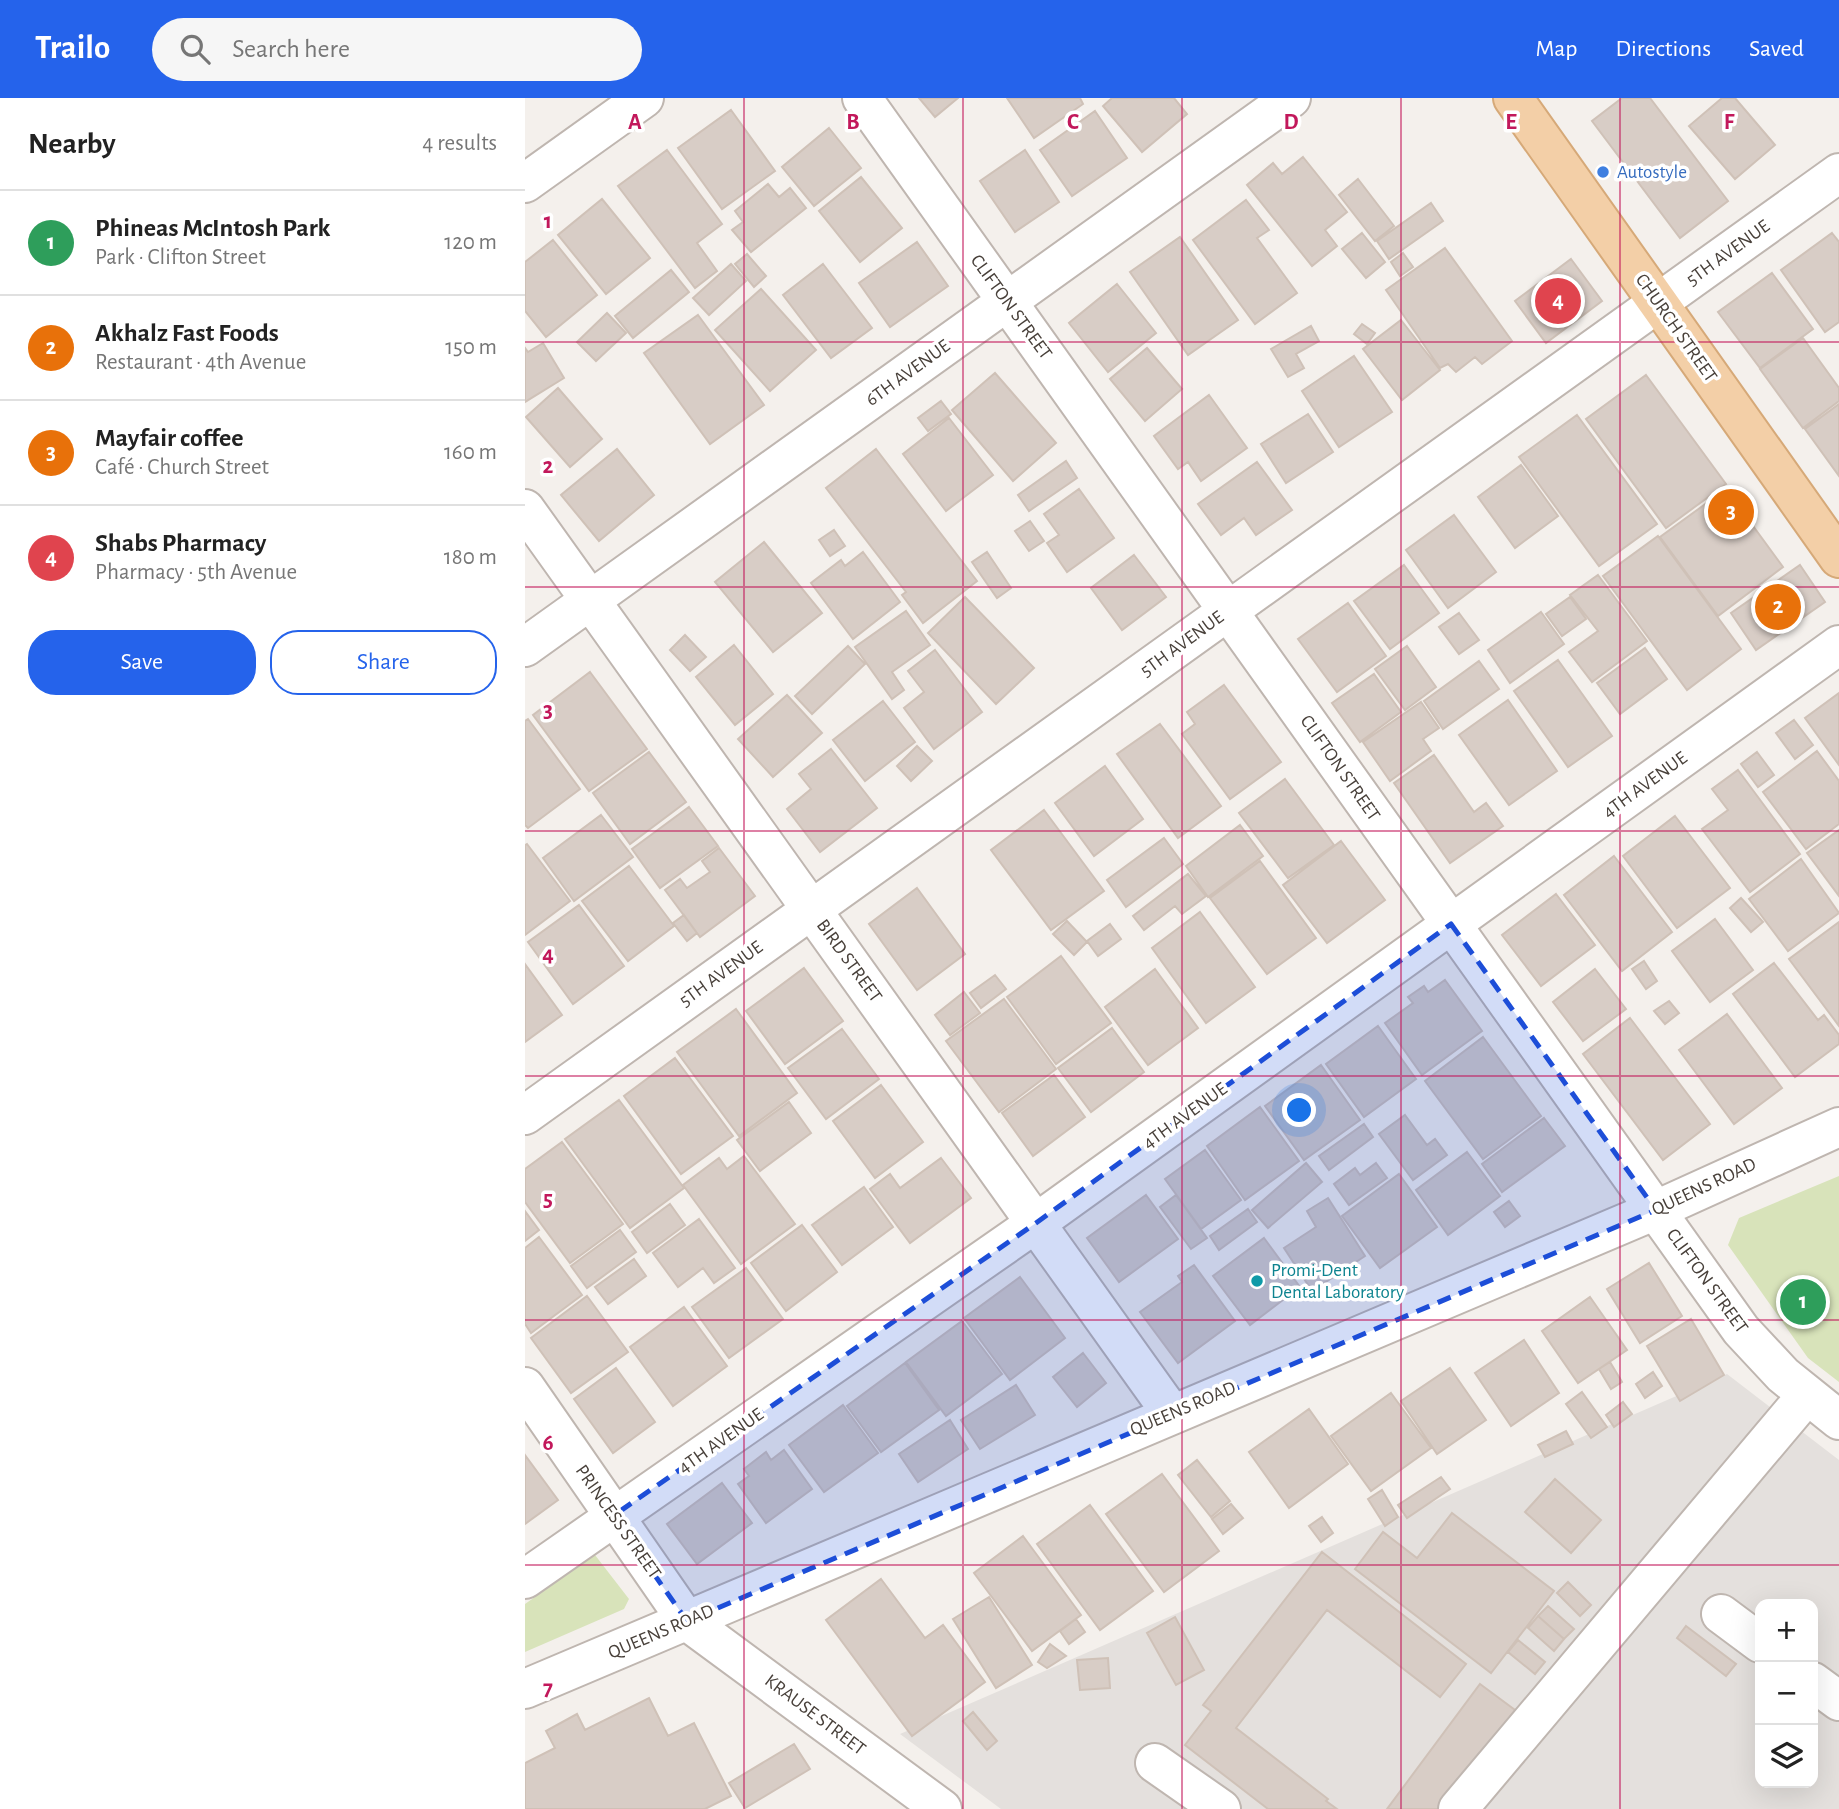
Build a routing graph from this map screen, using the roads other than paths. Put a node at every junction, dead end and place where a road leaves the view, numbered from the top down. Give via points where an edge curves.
1 (644, 98) edge
2 (862, 98) edge
3 (1291, 98) edge
4 (1513, 98) edge
5 (1839, 173) edge
6 (525, 183) edge
7 (1007, 302) junction
8 (1658, 303) junction
9 (525, 509) edge
10 (1839, 558) edge
11 (590, 600) junction
12 (1228, 611) junction
13 (1839, 645) edge
14 (525, 647) edge
15 (811, 909) junction
16 (1451, 924) junction
17 (1839, 1114) edge
18 (525, 1115) edge
19 (1822, 1134) edge
20 (1656, 1210) junction
21 (1036, 1223) junction
22 (525, 1387) edge
23 (1807, 1395) junction
24 (1173, 1413) junction
25 (1839, 1420) edge
26 (613, 1516) junction
27 (525, 1579) edge
28 (1721, 1614) dead end
29 (687, 1621) junction
30 (1755, 1639) edge
31 (1818, 1686) edge
32 (525, 1689) edge
33 (1839, 1701) edge
34 (1155, 1763) dead end
35 (942, 1809) edge
36 (1221, 1809) edge
37 (1458, 1809) edge

1 - 6 street
2 - 7 street, CLIFTON STREET
3 - 7 street, 6TH AVENUE
4 - 8 main road, CHURCH STREET
5 - 8 street, 5TH AVENUE
7 - 11 street, 6TH AVENUE
7 - 12 street, CLIFTON STREET
8 - 10 main road, CHURCH STREET
8 - 12 street, 5TH AVENUE
9 - 11 street, BIRD STREET
11 - 14 street, 6TH AVENUE
11 - 15 street, BIRD STREET
12 - 15 street, 5TH AVENUE
12 - 16 street, CLIFTON STREET
13 - 16 street, 4TH AVENUE
15 - 18 street, 5TH AVENUE
15 - 21 street, BIRD STREET
16 - 20 street, CLIFTON STREET
16 - 21 street, 4TH AVENUE
17 - 19 street, QUEENS ROAD
19 - 20 street, QUEENS ROAD
20 - 23 street, CLIFTON STREET via 1741,1330
20 - 24 street, QUEENS ROAD
21 - 24 street, BIRD STREET
21 - 26 street, 4TH AVENUE
22 - 26 street, PRINCESS STREET
23 - 25 street, CLIFTON STREET
23 - 37 street
24 - 29 street, QUEENS ROAD
26 - 27 street, 4TH AVENUE
26 - 29 street, PRINCESS STREET
28 - 30 street
29 - 32 street, QUEENS ROAD
29 - 35 street, KRAUSE STREET
31 - 33 street
34 - 36 street

